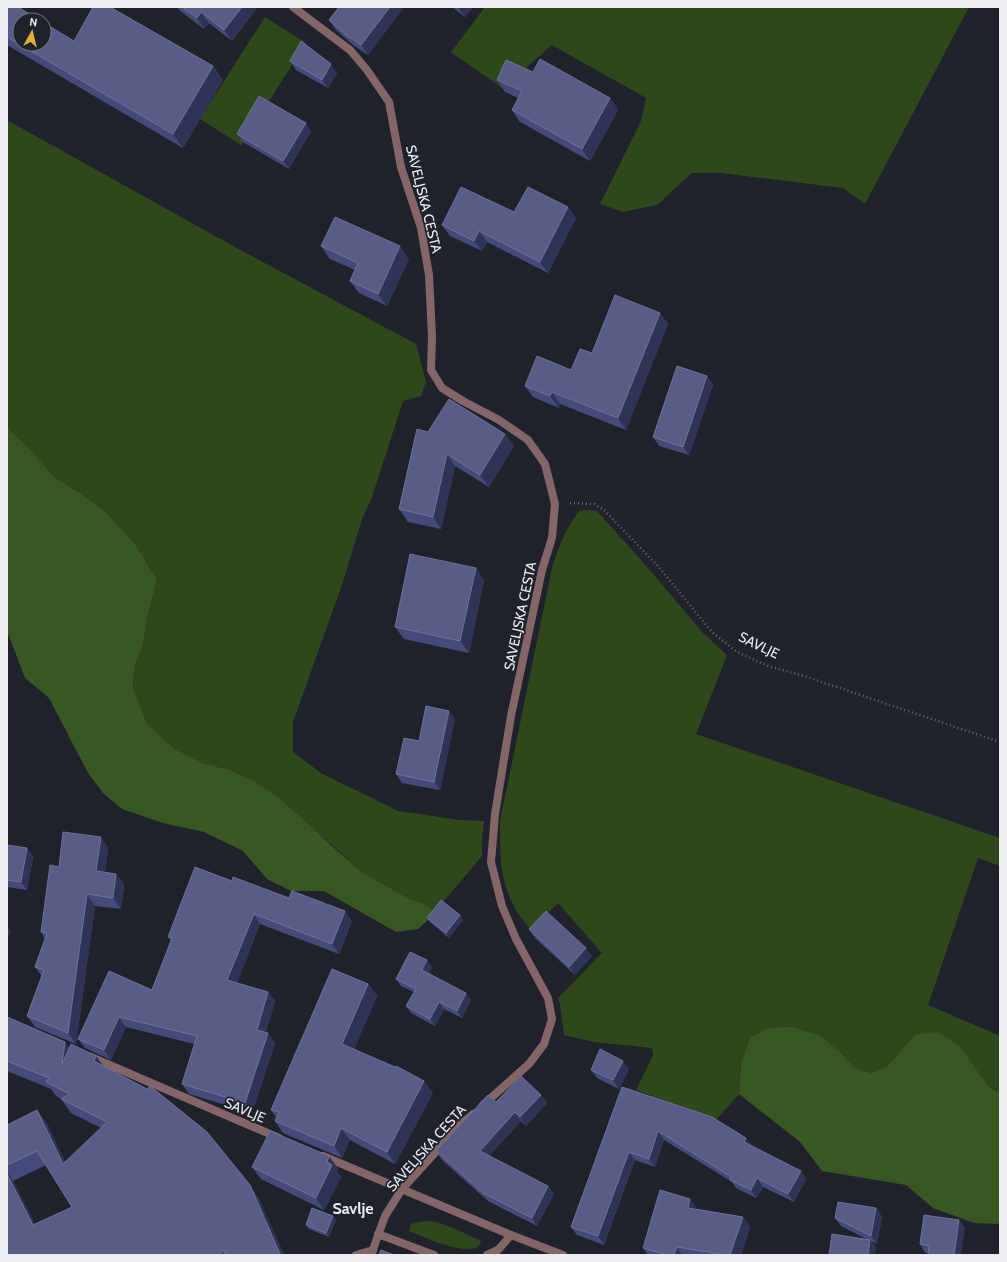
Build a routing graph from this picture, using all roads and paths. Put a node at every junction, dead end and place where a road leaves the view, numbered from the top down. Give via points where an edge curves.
1 (293, 7) edge
2 (555, 504) junction
3 (1000, 742) edge
4 (84, 1054) edge
5 (286, 1141) edge
6 (315, 1153) edge
7 (402, 1190) junction
8 (378, 1234) junction
9 (511, 1235) junction
10 (372, 1253) edge
11 (356, 1255) edge
12 (434, 1255) edge
13 (487, 1255) edge
14 (563, 1255) edge

1 - 2 street, SAVELJSKA CESTA via 350,50 368,70 389,102 401,168 421,228 429,275 431,370 442,388 499,420 528,440 545,464
2 - 3 path, SAVLJE via 578,502 594,504 604,510 657,565 712,632 737,652 768,666
2 - 7 street, SAVELJSKA CESTA via 552,538 542,570 511,716 495,814 491,862 502,906 516,939 548,998 552,1019 544,1044 529,1064 461,1124
4 - 5 street, SAVLJE
6 - 7 street
7 - 8 street, SAVELJSKA CESTA
7 - 9 street
8 - 10 street, SAVELJSKA CESTA
8 - 12 street
9 - 13 street via 498,1250
9 - 14 street
10 - 11 street

